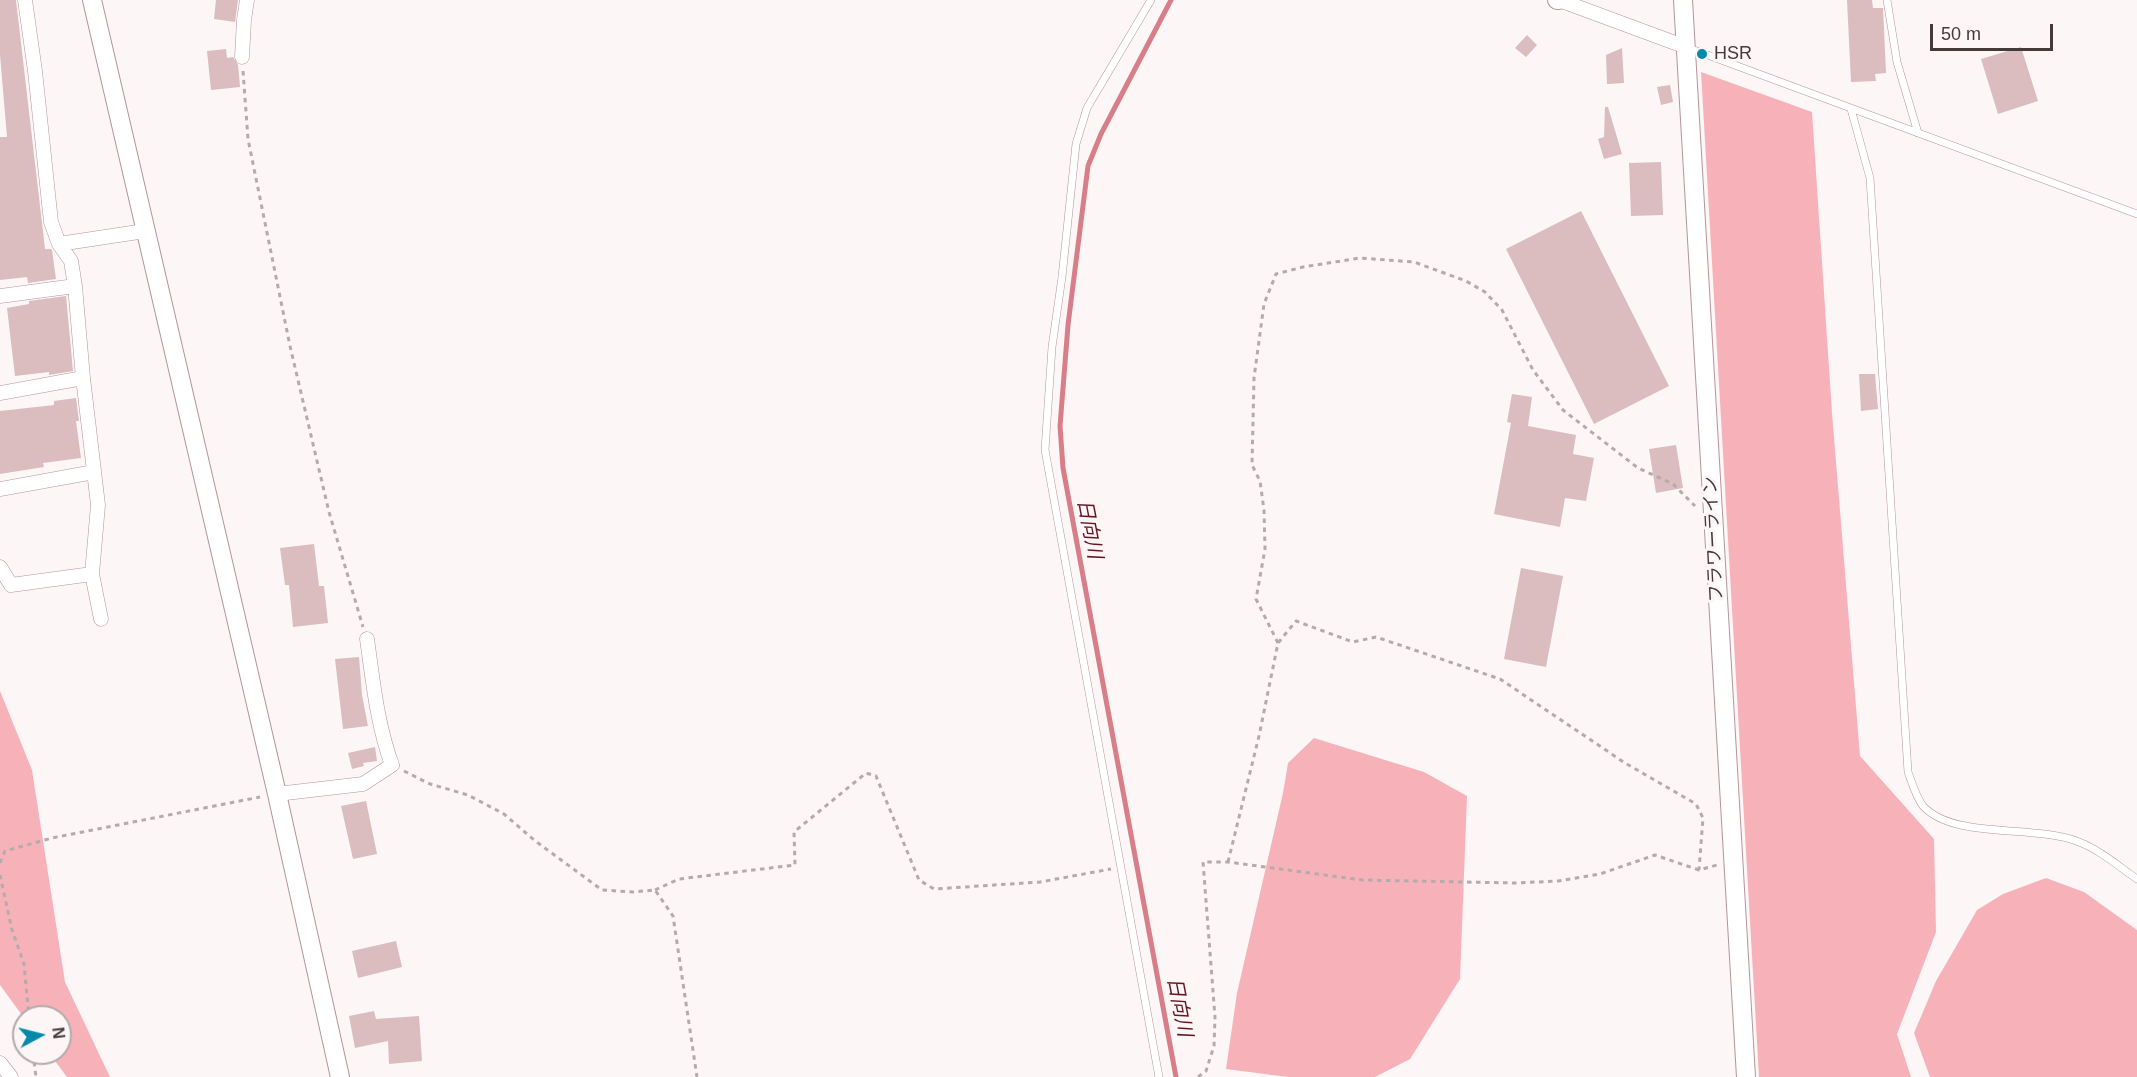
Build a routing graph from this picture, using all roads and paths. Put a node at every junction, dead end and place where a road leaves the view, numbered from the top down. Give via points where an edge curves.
1 (25, 0) edge
2 (92, 0) edge
3 (247, 0) edge
4 (1151, 0) edge
5 (1558, 0) edge
6 (1683, 0) edge
7 (1887, 0) edge
8 (1686, 47) junction
9 (242, 57) joint
10 (1851, 109) junction
11 (1918, 134) junction
12 (2137, 214) edge
13 (146, 231) junction
14 (58, 244) junction
15 (75, 286) junction
16 (0, 296) edge
17 (83, 378) junction
18 (0, 393) edge
19 (94, 472) junction
20 (0, 489) edge
21 (1714, 524) junction
22 (0, 567) edge
23 (92, 574) junction
24 (100, 619) dead end
25 (367, 639) joint
26 (1278, 643) junction
27 (392, 765) junction
28 (277, 794) junction
29 (1228, 862) junction
30 (0, 863) edge
31 (1122, 867) junction
32 (0, 874) edge
33 (2137, 879) edge
34 (655, 890) junction
35 (28, 1005) edge
36 (0, 1063) edge
37 (11, 1077) edge
38 (340, 1077) edge
39 (696, 1077) edge
40 (1159, 1077) edge
41 (1198, 1077) edge
42 (1746, 1077) edge

1 - 14 street via 51,222
2 - 13 street
3 - 9 street
4 - 31 lane via 1087,108 1076,144 1052,347 1045,450
5 - 8 street
6 - 8 street, フラワーライン
7 - 11 lane via 1898,62
8 - 10 lane
8 - 21 street, フラワーライン
9 - 25 path via 248,139 290,346 329,512
10 - 11 lane
10 - 33 lane via 1871,189 1908,772 1922,805 1945,821 2034,832 2078,842
11 - 12 lane
13 - 14 street
13 - 28 street
14 - 15 street via 71,261
15 - 16 street
15 - 17 street
17 - 18 street
17 - 19 street
19 - 20 street
19 - 23 street via 98,505
21 - 26 path via 1673,484 1638,468 1563,410 1533,370 1502,310 1485,292 1466,281 1414,262 1360,258 1276,274 1263,304 1254,378 1252,465 1260,481 1265,520 1265,549 1256,599
21 - 42 street, フラワーライン
22 - 23 street via 10,585
23 - 24 street
25 - 27 street via 376,705
26 - 29 path
26 - 29 path via 1296,621 1353,642 1376,637 1500,679 1624,763 1696,804 1703,818 1699,870 1655,855 1600,874 1515,883 1362,880
27 - 28 street via 363,784
27 - 34 path via 504,814 602,890
28 - 30 path via 52,838 6,851
28 - 38 street
29 - 41 path via 1203,862 1215,1017 1214,1046 1206,1071
31 - 34 path via 1040,882 934,889 919,880 876,776 866,773 794,832 795,865 680,879
31 - 40 lane
32 - 35 path via 24,964
34 - 39 path via 673,916
36 - 37 street

